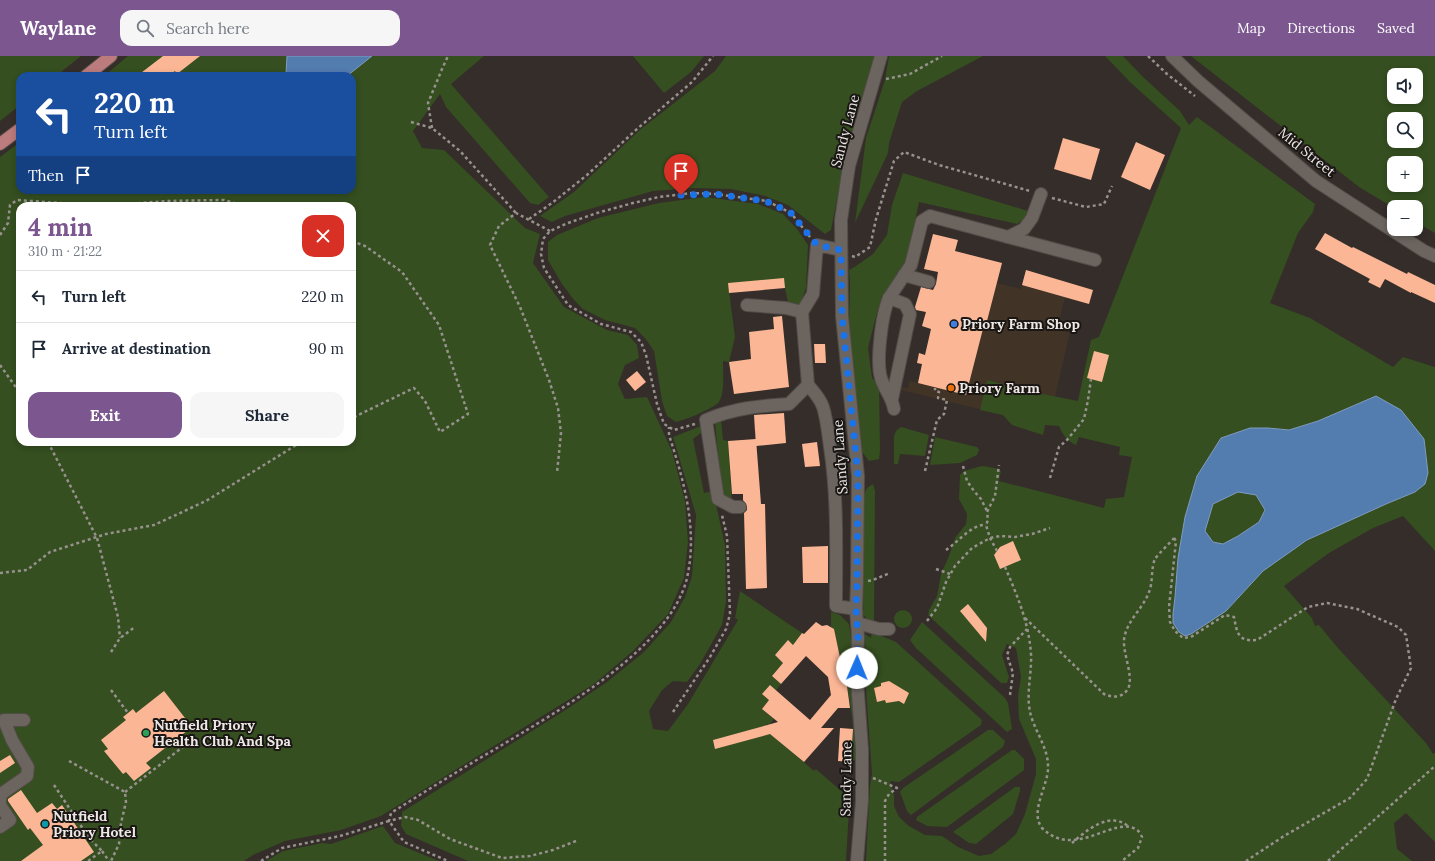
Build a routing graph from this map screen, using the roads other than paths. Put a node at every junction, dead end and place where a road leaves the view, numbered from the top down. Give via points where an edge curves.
1 (111, 56) edge
2 (881, 56) edge
3 (1172, 56) edge
4 (91, 72) edge
5 (16, 132) edge
6 (0, 144) edge
7 (1041, 194) road end
8 (1008, 237) junction
9 (841, 250) junction
10 (1435, 256) edge
11 (1095, 260) dead end
12 (904, 275) junction
13 (929, 282) dead end
14 (889, 298) junction
15 (747, 305) dead end
16 (802, 312) junction
17 (808, 385) junction
18 (740, 507) dead end
19 (856, 609) junction
20 (856, 623) junction
21 (889, 629) dead end
22 (2, 719) edge
23 (24, 720) dead end
24 (0, 801) edge
25 (0, 805) edge
26 (0, 827) edge
27 (857, 861) edge

1 - 4 main road
2 - 9 street, Sandy Lane via 849,166 841,220
3 - 10 street, Mid Street via 1316,180
5 - 6 main road
7 - 8 street via 1032,218 1024,228
8 - 11 street
8 - 12 street via 930,216 922,221 911,265
9 - 16 street via 817,245 813,294
9 - 19 street, Sandy Lane via 842,316 858,476
12 - 13 street
12 - 14 street
14 - 14 street via 885,308 879,356 882,380 893,404 910,314 905,304
15 - 16 street
16 - 17 street
17 - 18 street via 789,404 745,407 706,420 718,499 733,507
17 - 19 street via 823,406 831,451 834,479 836,606
19 - 20 street, Sandy Lane
20 - 21 street
20 - 27 street, Sandy Lane via 862,749 862,801
22 - 23 street
22 - 24 street via 28,767 27,776 1,794
25 - 26 street via 10,820

